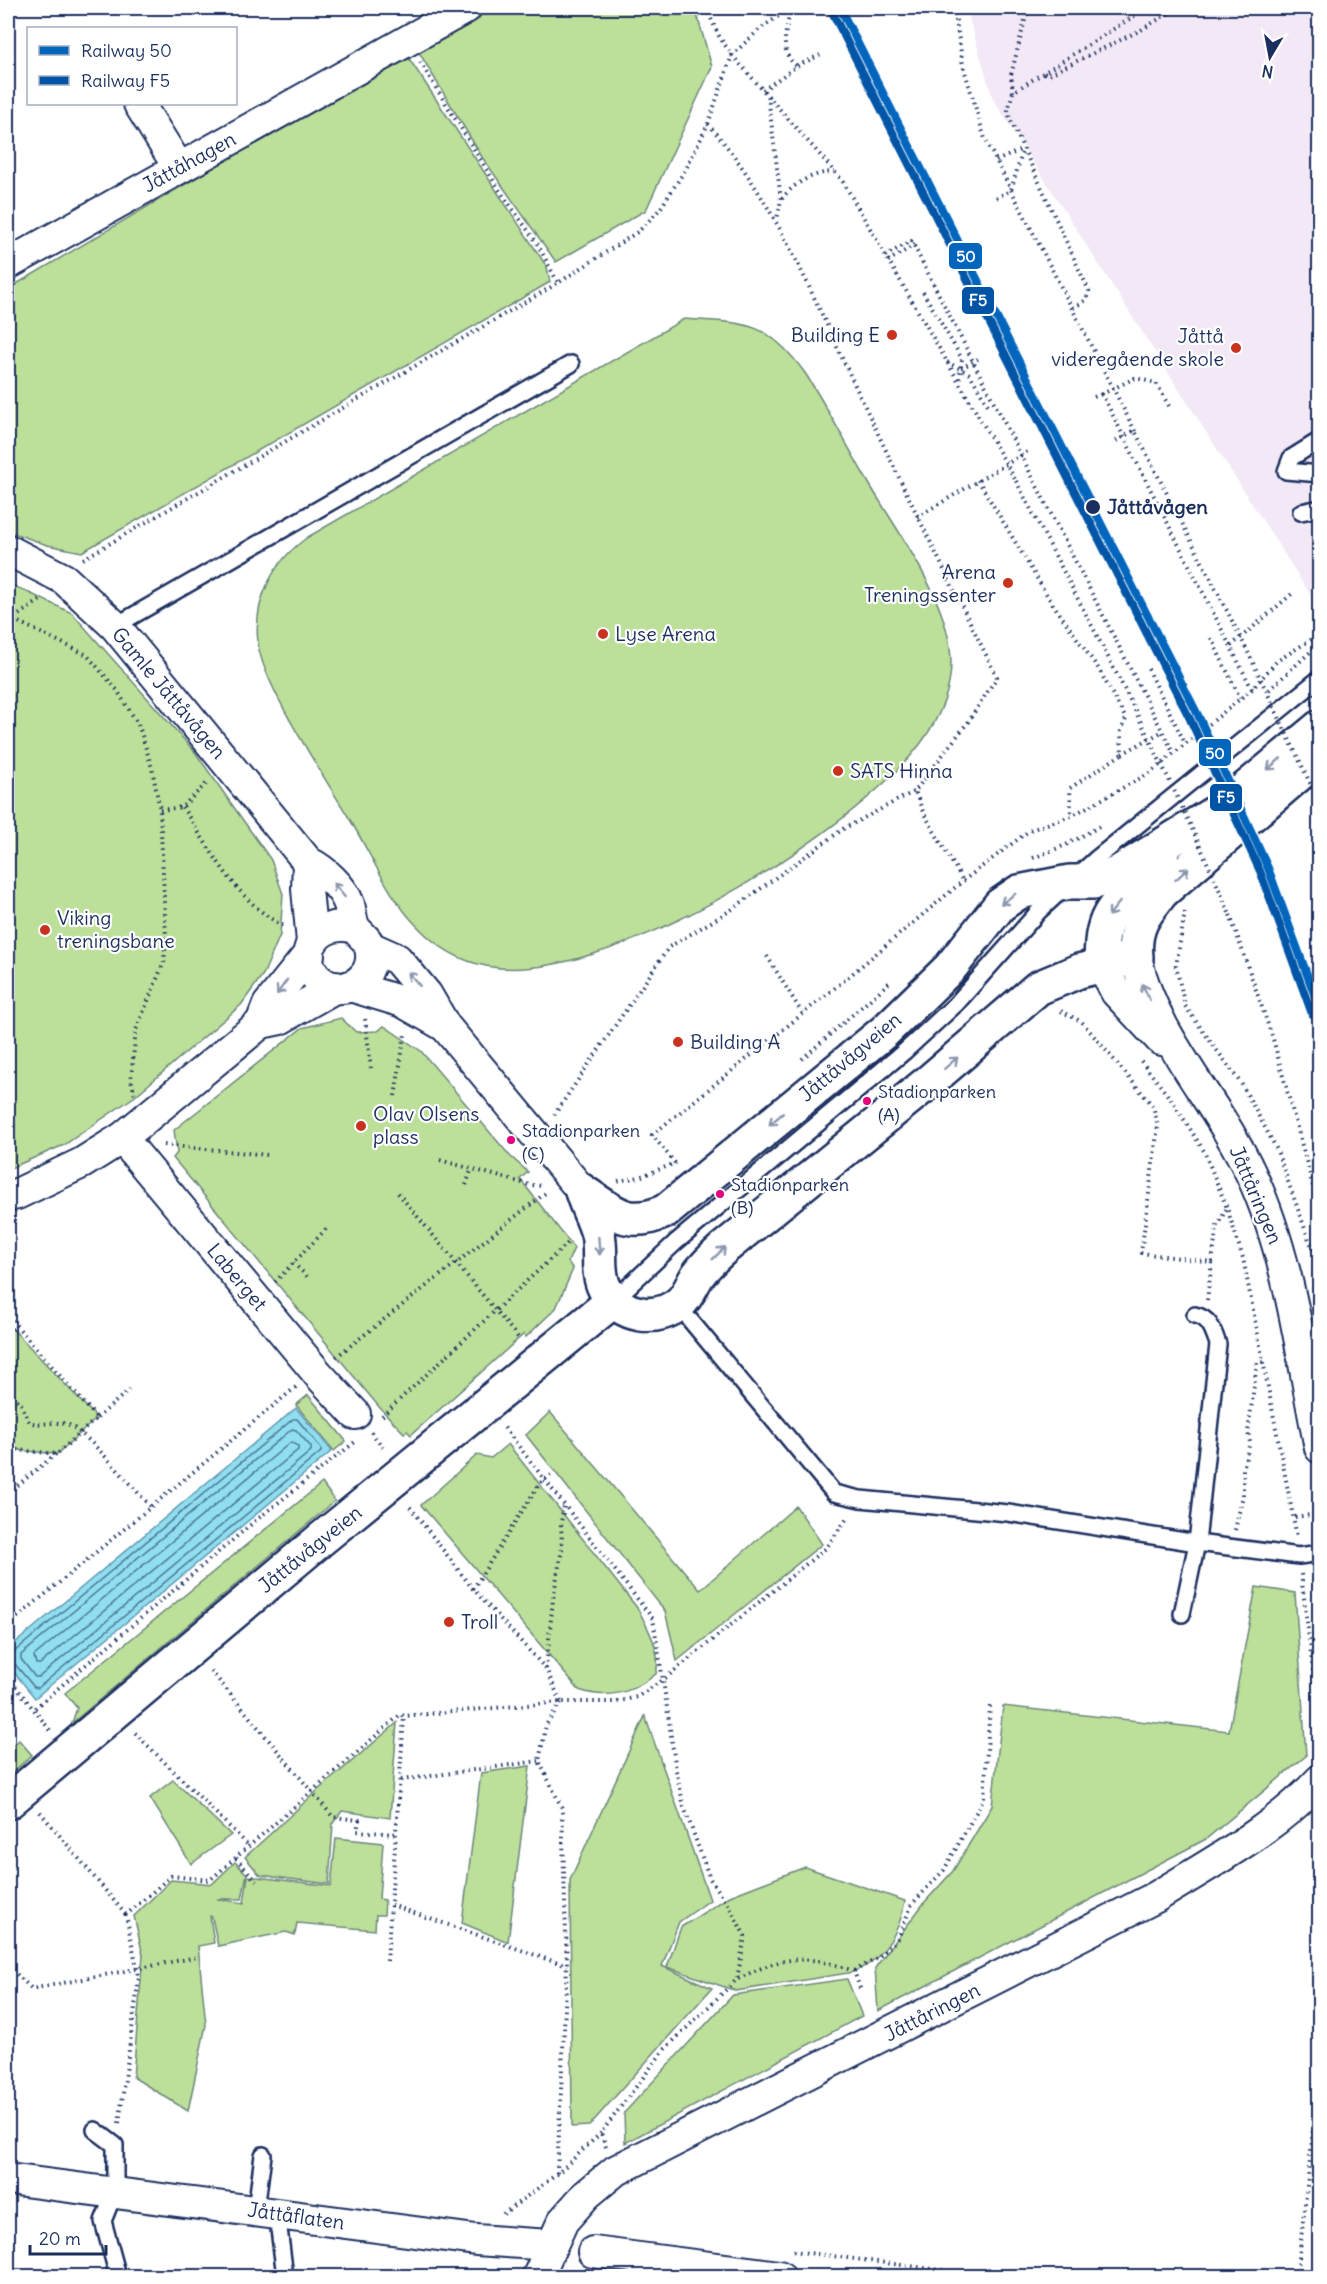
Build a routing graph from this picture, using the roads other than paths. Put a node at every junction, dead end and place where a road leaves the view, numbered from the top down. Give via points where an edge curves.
1 (466, 8) edge
2 (140, 105) edge
3 (179, 168) junction
4 (8, 264) edge
5 (571, 363) dead end
6 (1320, 440) edge
7 (1320, 474) edge
8 (1320, 508) edge
9 (1301, 512) dead end
10 (8, 550) edge
11 (115, 626) junction
12 (1320, 678) edge
13 (1320, 727) edge
14 (1320, 756) edge
15 (1213, 814) junction
16 (308, 862) junction
17 (1070, 882) junction
18 (362, 938) junction
19 (304, 942) junction
20 (1136, 957) junction
21 (1102, 965) junction
22 (343, 987) junction
23 (261, 1023) junction
24 (445, 1026) junction
25 (1183, 1061) junction
26 (122, 1138) junction
27 (582, 1187) junction
28 (8, 1196) edge
29 (614, 1300) junction
30 (1195, 1315) dead end
31 (690, 1320) dead end
32 (363, 1425) road end
33 (1320, 1448) edge
34 (1197, 1543) junction
35 (1320, 1553) edge
36 (1182, 1614) dead end
37 (1320, 1780) edge
38 (8, 1802) edge
39 (95, 2130) dead end
40 (263, 2155) dead end
41 (8, 2179) edge
42 (115, 2191) junction
43 (267, 2212) junction
44 (551, 2245) junction
45 (593, 2252) dead end
46 (118, 2277) edge
47 (285, 2277) edge
48 (538, 2277) edge
49 (779, 2277) edge

1 - 3 street, Jåttåhagen
2 - 3 street
3 - 4 street, Jåttåhagen
5 - 11 lane
6 - 7 lane via 1291,458 1286,471
8 - 9 lane
10 - 11 street, Gamle Jåttåvågen via 54,588
11 - 16 street, Gamle Jåttåvågen
12 - 17 lane
13 -> 15 street, Jåttåvågveien
20 -> 14 street via 1136,931 1141,917 1162,892
15 - 17 street, Jåttåvågveien via 1118,873 1095,882
15 -> 21 street, Jåttåvågveien via 1109,915 1101,933
18 -> 16 street, Gamle Jåttåvågen via 348,901 322,869
16 - 19 street
17 -> 27 street, Jåttåvågveien via 1018,892 1000,905 950,968 885,1030 666,1211 645,1218 616,1216
17 - 29 lane via 956,1004 675,1242
18 - 19 street via 343,925 330,927
18 - 22 street, Gamle Jåttåvågen via 371,960 368,970 360,980
24 -> 18 street via 427,995 397,959
19 - 22 street via 310,966 318,978
19 -> 23 street
20 - 21 street
25 -> 20 street, Jåttåringen via 1141,980
21 - 25 street, Jåttåringen via 1116,992 1135,1015
29 -> 21 street via 637,1315 669,1311 681,1302 698,1275 724,1248 1038,988
22 - 23 street via 280,1019
22 - 24 street via 402,1002
23 - 26 street
24 - 27 street
25 - 33 street, Jåttåringen via 1218,1111 1278,1241
26 - 28 street via 82,1162
26 - 32 street, Laberget
27 -> 29 street via 598,1235 600,1272 605,1289
29 - 38 street, Jåttåvågveien
30 - 34 lane via 1204,1317 1211,1325 1218,1344
31 - 34 lane via 834,1493 1008,1513
34 - 35 lane via 1299,1556
34 - 36 lane
37 - 44 street, Jåttåringen via 1301,1800 1227,1853 1156,1897 615,2172 562,2221
39 - 42 lane via 115,2145
40 - 43 lane
41 - 42 street, Jåttåflaten
42 - 43 street, Jåttåflaten
42 - 46 lane via 103,2221
43 - 44 street, Jåttåflaten via 476,2240
43 - 47 lane
44 - 48 street
45 - 49 street

